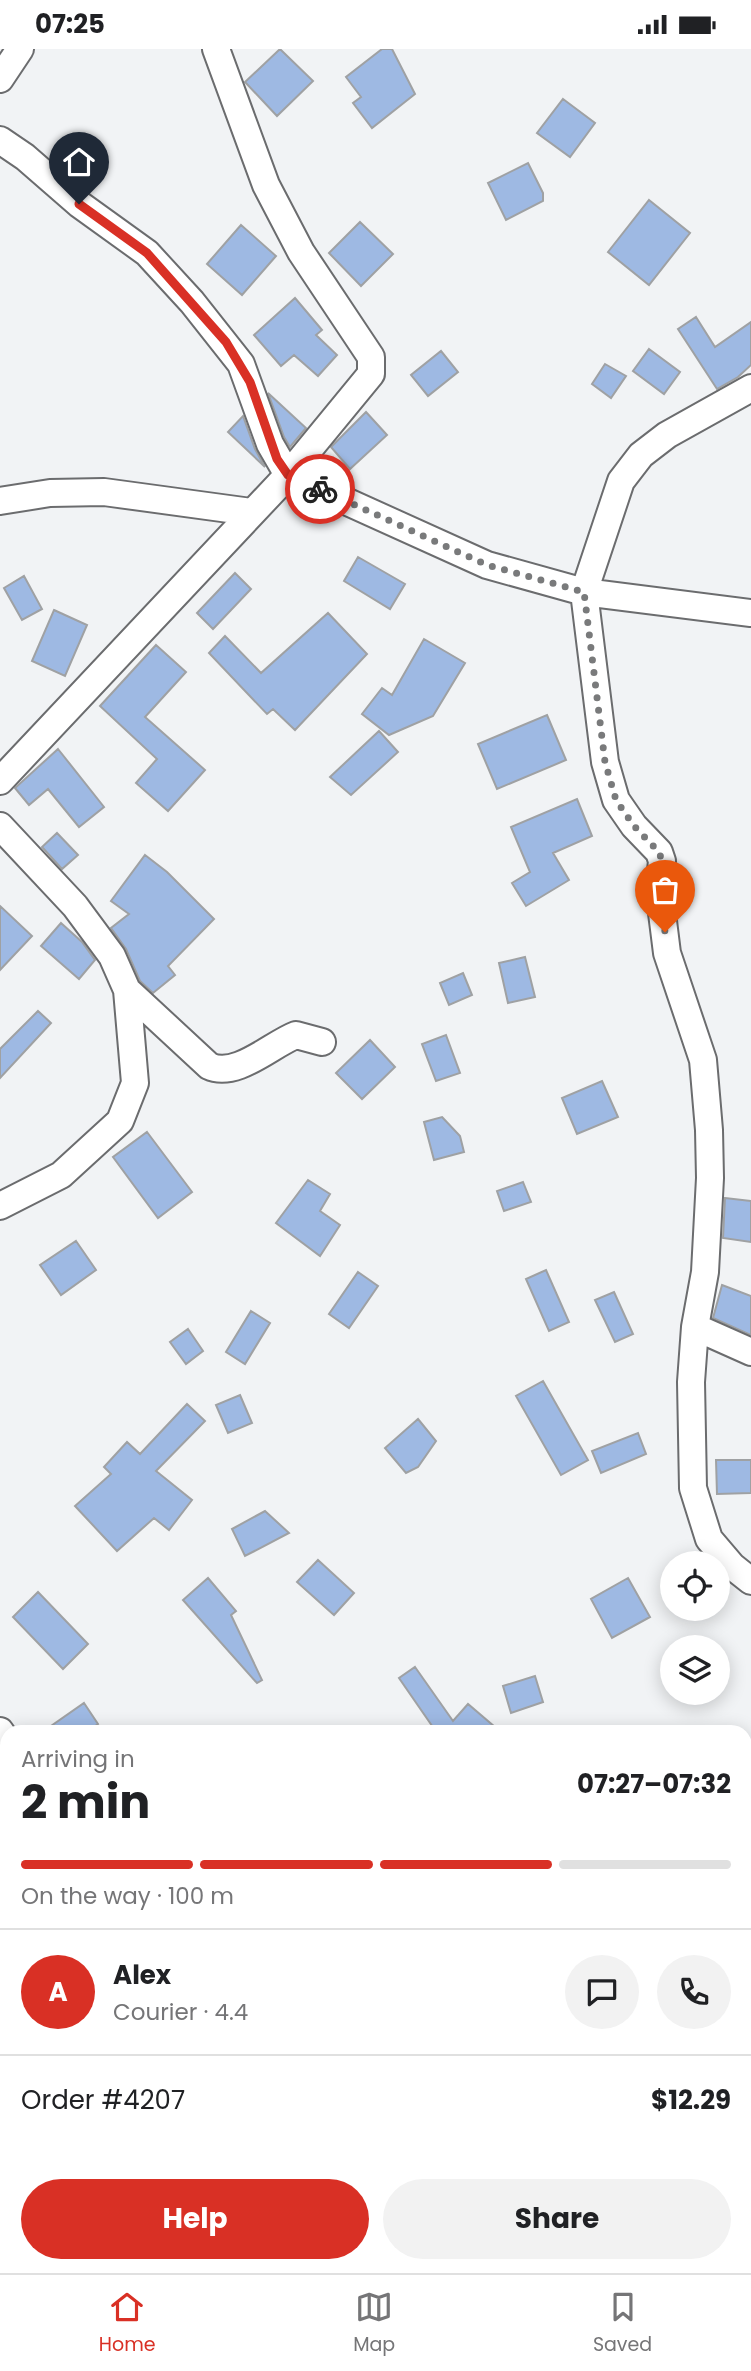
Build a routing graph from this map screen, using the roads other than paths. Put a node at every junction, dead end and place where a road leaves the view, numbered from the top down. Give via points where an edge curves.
1 (20, 49) edge
2 (216, 49) edge
3 (0, 79) edge
4 (0, 140) edge
5 (751, 388) edge
6 (288, 475) junction
7 (0, 501) edge
8 (251, 512) junction
9 (584, 592) junction
10 (751, 613) edge
11 (0, 781) edge
12 (0, 826) edge
13 (127, 990) junction
14 (322, 1042) dead end
15 (0, 1206) edge
16 (695, 1327) junction
17 (751, 1352) edge
18 (751, 1581) edge

1 - 3 street
2 - 6 street via 266,185 301,252 356,331 373,365 371,374
4 - 6 street via 147,253 192,302 241,364 270,445
5 - 9 street via 667,435 641,455 621,481
6 - 8 street
6 - 9 street via 487,565
7 - 8 street via 50,493 104,492
8 - 11 street
9 - 10 street
9 - 16 street via 605,762 616,800 662,861 659,889 667,953 703,1060 710,1178 705,1272
12 - 13 street via 75,906 112,956
13 - 14 street via 216,1070 239,1065 296,1035
13 - 15 street via 135,1083 120,1121 61,1175
16 - 17 street
16 - 18 street via 693,1488 709,1539

